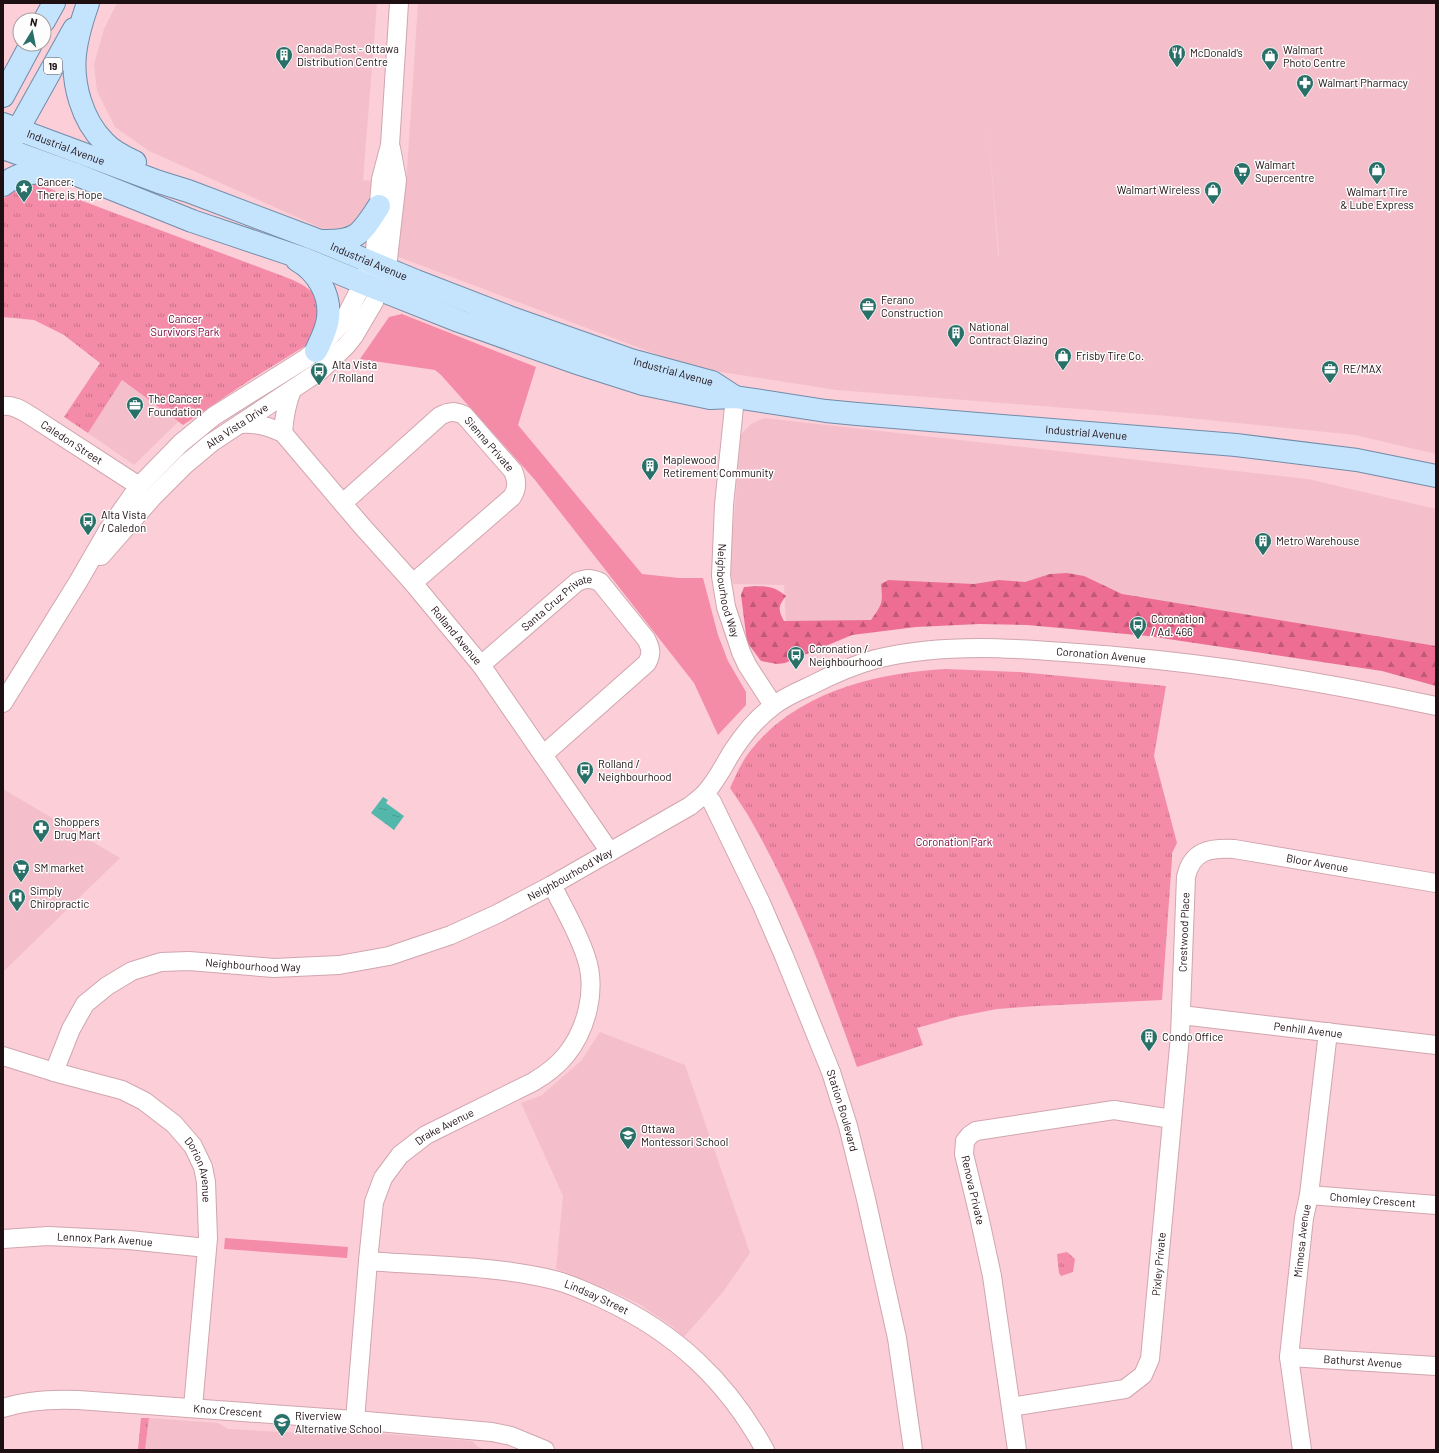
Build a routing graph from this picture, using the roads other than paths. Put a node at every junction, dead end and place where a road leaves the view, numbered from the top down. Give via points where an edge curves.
1 (54, 3) edge
2 (87, 3) edge
3 (399, 3) edge
4 (49, 12) edge
5 (27, 52) edge
6 (3, 96) edge
7 (10, 127) edge
8 (390, 145) junction
9 (4, 151) edge
10 (75, 174) junction
11 (3, 185) edge
12 (188, 191) junction
13 (379, 206) junction
14 (320, 241) junction
15 (267, 246) junction
16 (379, 265) junction
17 (371, 286) junction
18 (316, 351) junction
19 (292, 390) junction
20 (735, 397) junction
21 (3, 406) edge
22 (240, 424) junction
23 (283, 433) junction
24 (1436, 476) edge
25 (139, 486) junction
26 (343, 503) junction
27 (78, 582) junction
28 (413, 583) junction
29 (481, 665) junction
30 (3, 703) edge
31 (773, 706) junction
32 (1436, 706) edge
33 (543, 754) junction
34 (705, 794) junction
35 (610, 852) junction
36 (1199, 854) joint
37 (1436, 883) edge
38 (552, 885) junction
39 (1181, 1015) junction
40 (1328, 1032) junction
41 (1436, 1045) edge
42 (3, 1056) edge
43 (54, 1072) junction
44 (1172, 1119) junction
45 (1309, 1195) junction
46 (1436, 1205) edge
47 (3, 1239) edge
48 (207, 1248) junction
49 (368, 1261) junction
50 (1289, 1357) junction
51 (1436, 1366) edge
52 (193, 1407) junction
53 (1011, 1407) junction
54 (3, 1408) edge
55 (354, 1420) junction
56 (545, 1450) edge
57 (765, 1450) edge
58 (913, 1450) edge
59 (1017, 1450) edge
60 (1302, 1450) edge

1 - 4 main road
2 - 7 main road, 19
2 - 12 main road via 77,38 75,70 77,90 86,116 104,143
3 - 8 street
5 - 6 main road
7 - 9 main road, 19
7 - 12 main road, Industrial Avenue
8 - 13 street via 381,179
8 - 16 street via 397,180
9 - 10 main road, Industrial Avenue
10 - 11 main road via 27,172
10 - 15 main road, Industrial Avenue via 192,221
12 - 14 main road, Industrial Avenue
13 - 14 main road via 359,234 339,242
13 - 16 street via 376,247
14 - 16 main road, Industrial Avenue
15 - 17 main road, Industrial Avenue
15 - 18 main road via 300,262 322,286 328,303 328,319
16 - 17 street, Alta Vista Drive
16 - 20 main road, Industrial Avenue via 416,282 533,326 631,360 712,382
17 - 18 street, Alta Vista Drive via 354,302 340,325
17 - 19 street, Alta Vista Drive via 363,323 346,346 320,371
17 - 20 main road, Industrial Avenue via 459,321 643,384 710,398
18 - 25 street, Alta Vista Drive via 214,416 181,443
19 - 22 street, Alta Vista Drive
19 - 23 street via 286,405
20 - 24 main road, Industrial Avenue via 857,414 1236,445 1357,460
20 - 31 street, Neighbourhood Way via 724,504 721,576 726,607 741,652
21 - 25 street, Caledon Street via 19,409 31,416
22 - 23 street, Rolland Avenue via 254,423
22 - 27 street, Alta Vista Drive via 211,443 171,479
23 - 26 street, Rolland Avenue
25 - 27 street, Alta Vista Drive via 108,530
26 - 28 street, Rolland Avenue
26 - 28 street, Sienna Private via 440,416 448,412 456,411 464,415 510,466 517,479 516,491 512,497
27 - 30 street, Alta Vista Drive
28 - 29 street, Rolland Avenue
29 - 33 street, Rolland Avenue
29 - 33 street, Santa Cruz Private via 577,582 584,579 592,578 600,582 646,639 651,656 647,663
31 - 32 street, Coronation Avenue via 832,675 871,661 893,656 968,648 1066,652 1191,664 1304,679
31 - 34 street, Neighbourhood Way via 744,736
33 - 35 street, Rolland Avenue
34 - 35 street, Neighbourhood Way via 690,806
34 - 58 street, Station Boulevard via 712,802 761,903 831,1072 850,1133 897,1338
35 - 38 street, Neighbourhood Way
36 - 37 street, Bloor Avenue via 1215,849 1234,849
36 - 39 street, Crestwood Place via 1189,866 1186,877
38 - 43 street, Neighbourhood Way via 451,935 389,956 338,965 274,968 189,961 160,962 132,972 107,986 85,1004 71,1029
38 - 49 street, Drake Avenue via 577,934 590,974 588,1010 575,1042 566,1056 544,1075 426,1135 400,1155 383,1178 374,1202
39 - 40 street, Penhill Avenue
39 - 44 street, Pixley Private
40 - 41 street, Penhill Avenue
40 - 45 street, Mimosa Avenue
42 - 43 street, Dorion Avenue
43 - 48 street, Dorion Avenue via 122,1090 174,1124 193,1146 203,1167 206,1182
44 - 53 street, Pixley Private via 1150,1358 1143,1376 1125,1389
44 - 53 street, Renova Private via 1114,1110 976,1131 965,1141 965,1163 992,1276
45 - 46 street, Chomley Crescent
45 - 50 street, Mimosa Avenue via 1304,1218
47 - 48 street, Lennox Park Avenue via 48,1236 129,1240
48 - 52 street, Dorion Avenue
49 - 55 street, Drake Avenue
49 - 57 street, Lindsay Street via 482,1269 538,1277 562,1283 616,1305 678,1345 711,1374 735,1402
50 - 51 street, Bathurst Avenue
50 - 60 street, Mimosa Avenue
52 - 54 street, Knox Crescent via 39,1400
52 - 55 street, Knox Crescent
53 - 59 street, Renova Private
55 - 56 street, Knox Crescent via 492,1432 511,1436

